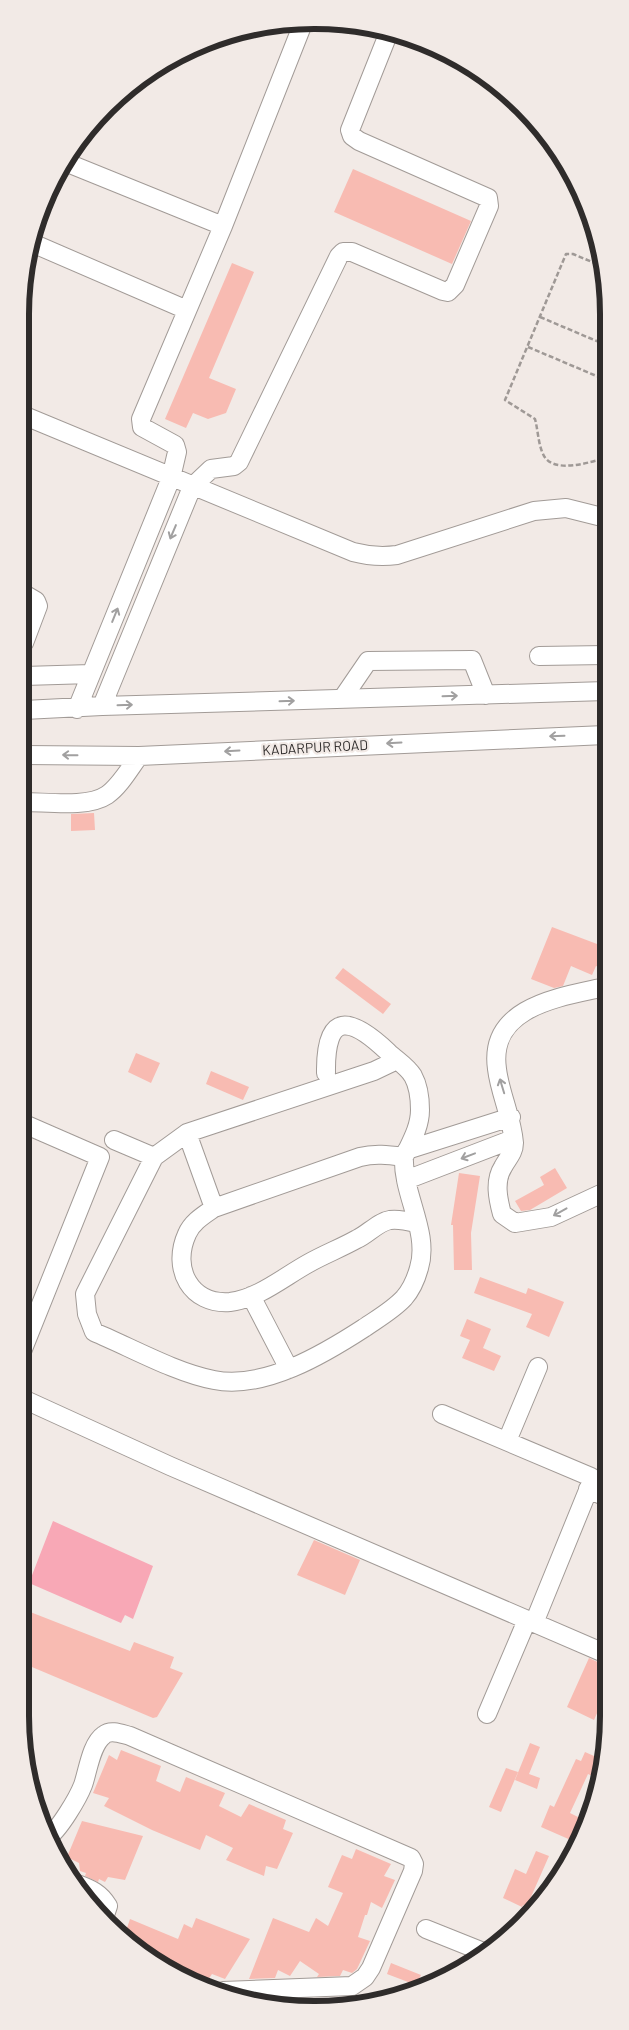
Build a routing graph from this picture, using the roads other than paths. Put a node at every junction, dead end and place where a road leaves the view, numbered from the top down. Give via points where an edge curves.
1 (301, 29) edge
2 (387, 38) edge
3 (72, 165) edge
4 (223, 226) junction
5 (37, 245) edge
6 (188, 310) junction
7 (29, 418) edge
8 (170, 478) junction
9 (192, 487) junction
10 (600, 516) edge
11 (135, 566) junction
12 (155, 574) junction
13 (29, 597) edge
14 (29, 630) edge
15 (105, 639) junction
16 (125, 647) junction
17 (600, 655) edge
18 (539, 656) dead end
19 (91, 674) junction
20 (29, 676) edge
21 (600, 691) edge
22 (486, 695) junction
23 (342, 699) junction
24 (102, 706) junction
25 (77, 709) junction
26 (29, 710) edge
27 (600, 735) edge
28 (29, 755) edge
29 (139, 756) junction
30 (29, 802) edge
31 (600, 988) edge
32 (397, 1060) junction
33 (326, 1073) dead end
34 (511, 1117) junction
35 (29, 1126) edge
36 (187, 1134) junction
37 (514, 1139) junction
38 (114, 1140) dead end
39 (406, 1154) junction
40 (154, 1157) junction
41 (406, 1180) junction
42 (600, 1194) edge
43 (214, 1208) junction
44 (416, 1223) junction
45 (251, 1296) junction
46 (29, 1334) edge
47 (538, 1367) dead end
48 (290, 1368) junction
49 (29, 1402) edge
50 (442, 1414) dead end
51 (507, 1441) junction
52 (596, 1493) edge
53 (530, 1621) junction
54 (600, 1651) edge
55 (487, 1714) dead end
56 (54, 1833) edge
57 (87, 1887) edge
58 (106, 1911) edge
59 (426, 1929) dead end
60 (478, 1950) edge
61 (239, 1991) edge

1 - 4 street
2 - 9 street via 350,130 359,141 488,198 488,206 455,285 448,292 443,291 352,252 343,252 239,462 234,466 211,468
3 - 4 street
4 - 6 street
5 - 6 street
6 - 8 street via 140,423 176,448
7 - 8 street
8 - 9 street
8 - 11 street
9 - 10 street via 367,556 397,555 543,510 566,508
9 -> 12 street
11 - 12 street
15 -> 11 street
12 - 16 street
13 - 14 street via 38,606
15 - 16 street
15 - 19 street
16 - 24 street
17 - 18 street
19 - 20 street
19 - 25 street
21 - 22 street
23 -> 22 street
22 - 23 street via 472,660 368,661
24 -> 23 street
24 - 25 street
25 - 26 street
27 -> 29 street, KADARPUR ROAD
29 -> 28 street, KADARPUR ROAD
29 - 30 street via 115,788 96,800
34 -> 31 street via 496,1058 509,1024 547,1000
32 - 33 street via 373,1038 354,1026 346,1025 332,1034 326,1044
32 - 36 street via 374,1071
32 - 39 street via 413,1076 420,1108 418,1128
34 - 37 street
34 - 39 street
35 - 46 street via 100,1157
36 - 40 street
36 - 43 street
37 -> 41 street
42 -> 37 street via 551,1217 515,1223 508,1220 499,1204 498,1178 514,1148
38 - 40 street
39 - 41 street
39 - 43 street via 360,1156
40 - 48 street via 84,1294 94,1332 214,1380 251,1379
41 - 44 street
43 - 45 street via 187,1234 181,1270 193,1289 214,1300 230,1302
44 - 45 street via 384,1222
44 - 48 street via 422,1255 415,1281 402,1300 338,1345
45 - 48 street
47 - 51 street
49 - 53 street
50 - 51 street
51 - 52 street via 588,1475
52 - 53 street
53 - 54 street
53 - 55 street
56 - 61 street via 82,1787 97,1742 104,1734 115,1732 411,1858 413,1871 371,1968 358,1982 352,1986
57 - 58 street via 102,1896 108,1906
59 - 60 street

